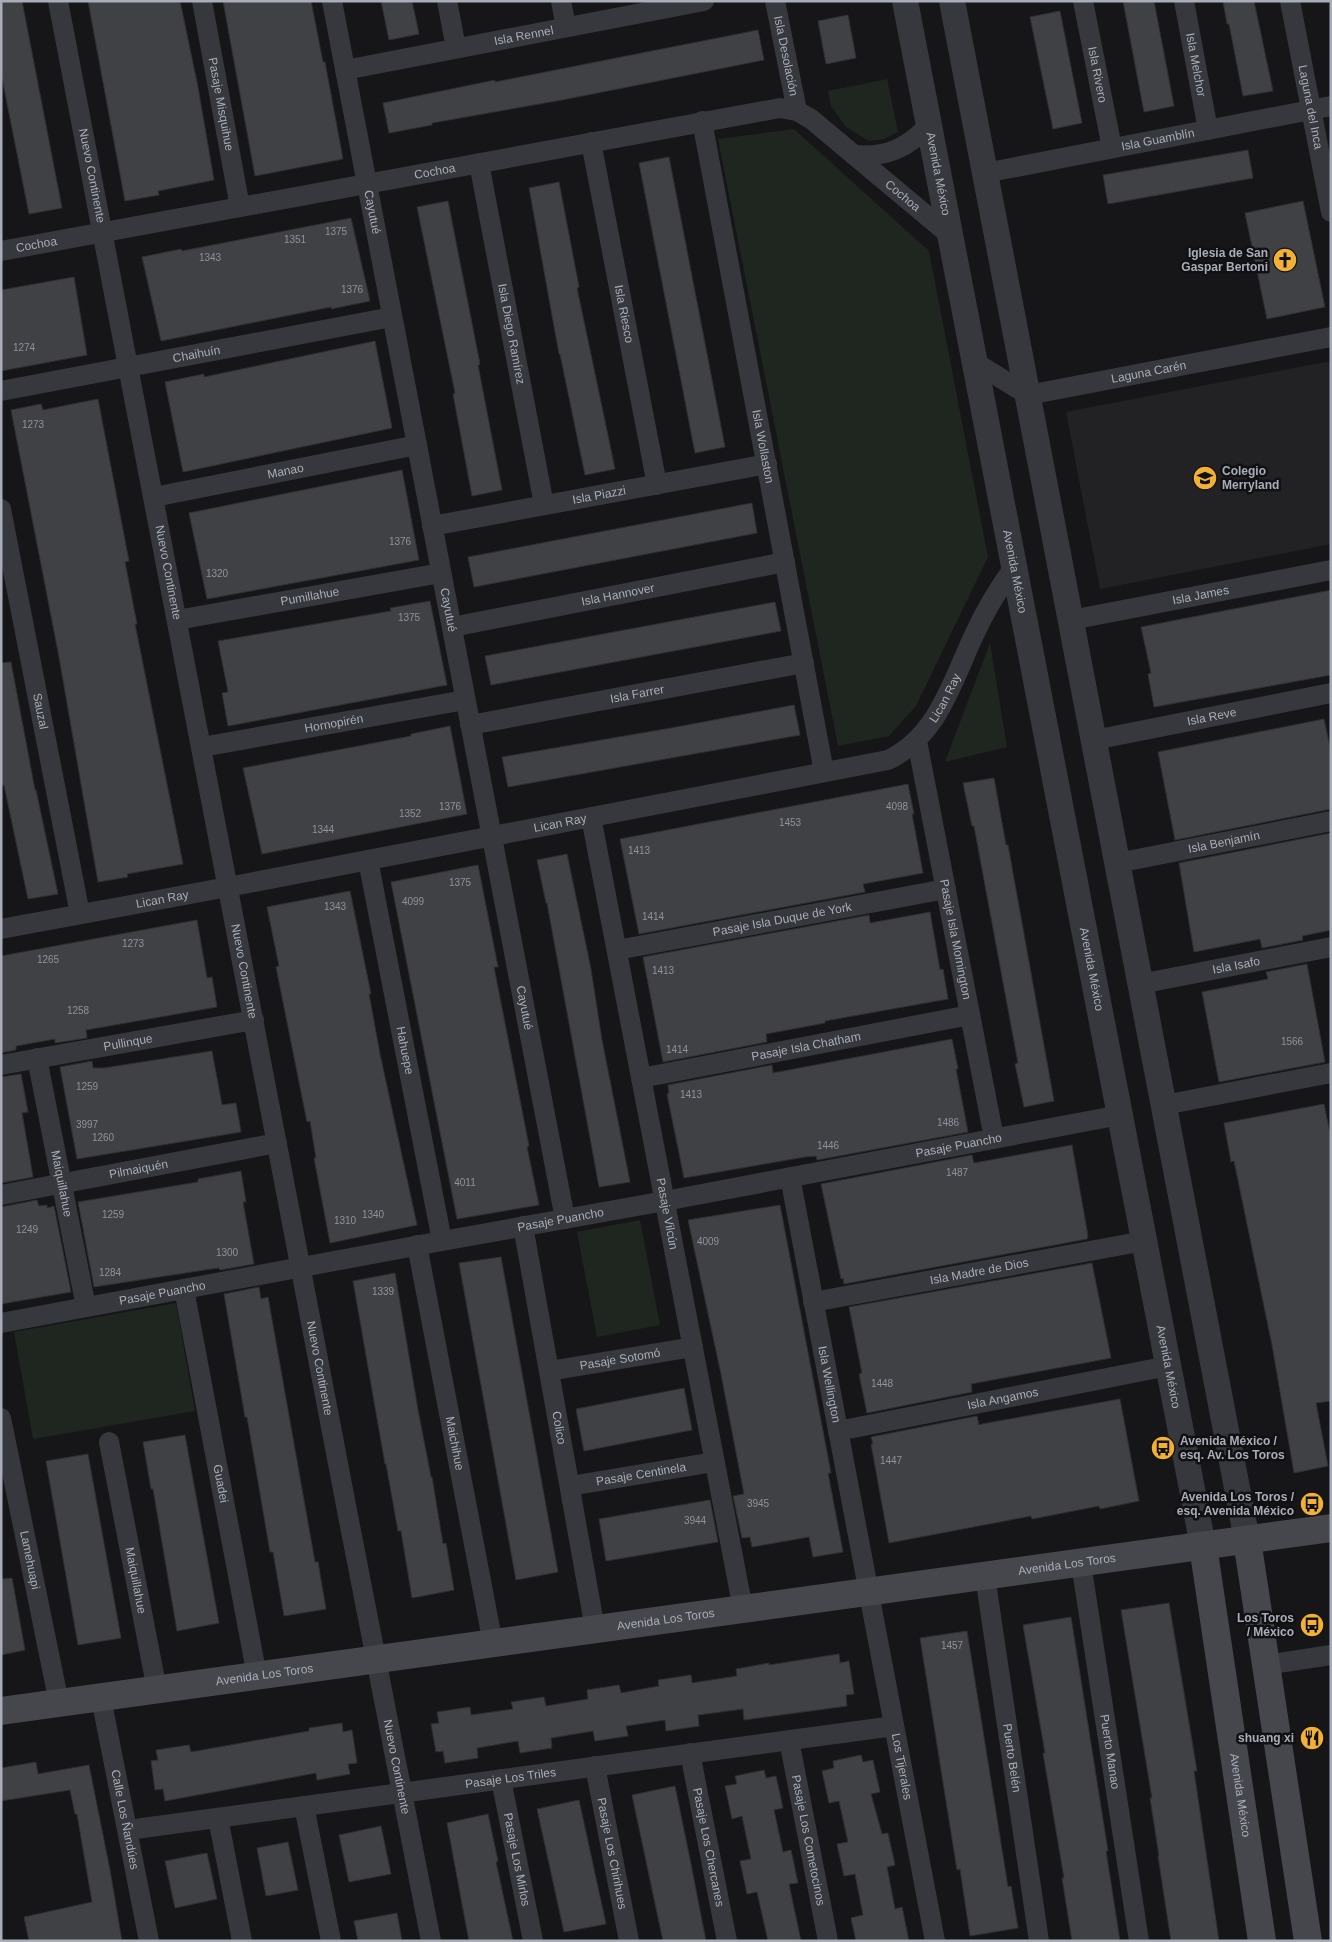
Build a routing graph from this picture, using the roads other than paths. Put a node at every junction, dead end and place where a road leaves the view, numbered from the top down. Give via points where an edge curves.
1 (58, 1) edge
2 (202, 1) edge
3 (332, 1) edge
4 (447, 1) edge
5 (561, 1) edge
6 (704, 1) edge
7 (775, 1) edge
8 (905, 1) edge
9 (952, 1) edge
10 (1083, 1) edge
11 (1184, 1) edge
12 (1295, 2) edge
13 (678, 4) edge
14 (566, 27) junction
15 (456, 48) junction
16 (345, 70) junction
17 (1331, 106) edge
18 (1311, 110) junction
19 (797, 111) junction
20 (702, 121) junction
21 (930, 124) junction
22 (1208, 130) junction
23 (591, 142) junction
24 (1112, 148) junction
25 (854, 155) junction
26 (479, 163) junction
27 (985, 173) junction
28 (367, 184) junction
29 (240, 207) junction
30 (1331, 212) edge
31 (104, 233) junction
32 (951, 236) junction
33 (1, 251) edge
34 (392, 317) junction
35 (1331, 337) edge
36 (976, 363) junction
37 (129, 367) junction
38 (1, 391) edge
39 (1028, 395) junction
40 (417, 445) junction
41 (767, 464) junction
42 (657, 485) junction
43 (154, 497) junction
44 (544, 505) junction
45 (1, 509) edge
46 (432, 526) junction
47 (785, 562) junction
48 (1014, 567) junction
49 (1331, 570) edge
50 (441, 573) junction
51 (177, 620) junction
52 (1070, 620) junction
53 (452, 627) junction
54 (804, 664) junction
55 (1331, 693) edge
56 (465, 700) junction
57 (470, 725) junction
58 (1094, 740) junction
59 (917, 741) junction
60 (202, 747) junction
61 (824, 772) junction
62 (591, 817) junction
63 (1331, 821) edge
64 (492, 836) junction
65 (368, 860) junction
66 (1117, 863) junction
67 (228, 887) junction
68 (946, 889) junction
69 (80, 914) junction
70 (1, 929) edge
71 (1331, 947) edge
72 (616, 950) junction
73 (1140, 984) junction
74 (970, 1015) junction
75 (254, 1020) junction
76 (37, 1058) junction
77 (1, 1065) edge
78 (1331, 1073) edge
79 (641, 1078) junction
80 (1164, 1105) junction
81 (1120, 1115) junction
82 (994, 1138) junction
83 (277, 1144) junction
84 (790, 1177) junction
85 (61, 1183) junction
86 (1, 1194) edge
87 (665, 1202) junction
88 (565, 1219) junction
89 (523, 1226) junction
90 (442, 1241) junction
91 (1144, 1241) junction
92 (417, 1245) junction
93 (301, 1267) junction
94 (184, 1289) junction
95 (813, 1302) junction
96 (86, 1307) junction
97 (1, 1323) edge
98 (692, 1347) junction
99 (1168, 1366) junction
100 (549, 1371) junction
101 (1, 1418) edge
102 (838, 1431) junction
103 (109, 1442) dead end
104 (714, 1462) junction
105 (570, 1486) junction
106 (1331, 1528) edge
107 (1247, 1540) junction
108 (1203, 1546) junction
109 (1081, 1563) junction
110 (984, 1576) junction
111 (868, 1592) junction
112 (743, 1609) junction
113 (595, 1629) junction
114 (493, 1644) junction
115 (1331, 1655) edge
116 (376, 1660) junction
117 (1266, 1665) junction
118 (257, 1676) junction
119 (157, 1690) junction
120 (101, 1698) junction
121 (58, 1703) junction
122 (1, 1712) edge
123 (894, 1726) junction
124 (789, 1740) junction
125 (690, 1753) junction
126 (595, 1766) junction
127 (501, 1779) junction
128 (402, 1792) junction
129 (304, 1806) junction
130 (218, 1818) junction
131 (128, 1830) junction
132 (149, 1941) edge
133 (242, 1941) edge
134 (331, 1941) edge
135 (431, 1941) edge
136 (533, 1941) edge
137 (629, 1941) edge
138 (727, 1941) edge
139 (828, 1941) edge
140 (935, 1941) edge
141 (1039, 1941) edge
142 (1139, 1941) edge
143 (1262, 1941) edge
144 (1308, 1941) edge

1 - 31 street, Nuevo Continente
2 - 29 street, Pasaje Misquihue
3 - 16 street, Cayutué
4 - 15 street
5 - 14 street
6 - 13 street, Isla Rennel
7 - 19 street, Isla Desolación
8 - 21 street, Avenida México
9 - 27 street
10 - 24 street, Isla Rivero
11 - 22 street, Isla Melchor
12 - 18 street, Laguna del Inca
13 - 14 street, Isla Rennel
14 - 15 street, Isla Rennel
15 - 16 street, Isla Rennel
16 - 28 street, Cayutué
17 - 18 street, Isla Guamblín
18 - 22 street, Isla Guamblín
18 - 30 street, Laguna del Inca
19 - 20 street, Cochoa via 772,108
19 - 25 street, Cochoa
20 - 23 street, Cochoa
20 - 41 street, Isla Wollaston
21 - 25 street via 919,137 893,152
21 - 32 street, Avenida México
22 - 24 street, Isla Guamblín
23 - 26 street, Cochoa
23 - 42 street, Isla Riesco
24 - 27 street, Isla Guamblín
25 - 32 street, Cochoa
26 - 28 street, Cochoa
26 - 44 street, Isla Diego Ramírez
27 - 39 street
28 - 29 street, Cochoa
28 - 34 street, Cayutué
29 - 31 street, Cochoa
31 - 33 street, Cochoa
31 - 37 street, Nuevo Continente
32 - 36 street, Avenida México
34 - 37 street, Chaihuín
34 - 40 street, Cayutué
35 - 39 street, Laguna Carén
36 - 39 street
36 - 48 street, Avenida México
37 - 38 street, Chaihuín
37 - 43 street, Nuevo Continente
39 - 52 street
40 - 43 street, Manao
40 - 46 street, Cayutué
41 - 42 street, Isla Piazzi
41 - 47 street, Isla Wollaston
42 - 44 street, Isla Piazzi
43 - 51 street, Nuevo Continente
44 - 46 street, Isla Piazzi
45 - 69 street, Sauzal
46 - 50 street, Cayutué
47 - 53 street, Isla Hannover
47 - 54 street, Isla Wollaston
48 - 59 street, Lican Ray via 991,601 935,718
48 - 81 street, Avenida México
49 - 52 street, Isla James
50 - 51 street, Pumillahue
50 - 53 street, Cayutué
51 - 60 street, Nuevo Continente
52 - 58 street
53 - 56 street, Cayutué
54 - 57 street, Isla Farrer
54 - 61 street, Isla Wollaston
55 - 58 street, Isla Reve
56 - 57 street, Cayutué
56 - 60 street, Hornopirén
57 - 64 street, Cayutué
58 - 66 street
59 - 61 street, Lican Ray via 888,760
59 - 68 street, Pasaje Isla Mornington
60 - 67 street, Nuevo Continente
61 - 62 street, Lican Ray
62 - 64 street, Lican Ray
62 - 72 street, Pasaje Vilcún
63 - 66 street, Isla Benjamín
64 - 65 street, Lican Ray
64 - 88 street, Cayutué
65 - 67 street, Lican Ray
65 - 90 street, Hahuepe
66 - 73 street
67 - 69 street, Lican Ray
67 - 75 street, Nuevo Continente
68 - 72 street, Pasaje Isla Duque de York
68 - 74 street, Pasaje Isla Mornington
69 - 70 street, Lican Ray
71 - 73 street, Isla Isafo
72 - 79 street, Pasaje Vilcún
73 - 80 street
74 - 79 street, Pasaje Isla Chatham
74 - 82 street, Pasaje Isla Mornington
75 - 76 street, Pullinque
75 - 83 street, Nuevo Continente
76 - 77 street, Pullinque
76 - 85 street, Maiquillahue
78 - 80 street
79 - 87 street, Pasaje Vilcún
80 - 107 street
81 - 82 street, Pasaje Puancho
81 - 91 street, Avenida México
82 - 84 street, Pasaje Puancho
83 - 85 street, Pilmaiquén
83 - 93 street, Nuevo Continente
84 - 87 street, Pasaje Puancho
84 - 95 street, Isla Wellington
85 - 86 street, Pilmaiquén
85 - 96 street, Maiquillahue
87 - 88 street, Pasaje Puancho
87 - 98 street, Pasaje Vilcún
88 - 89 street, Pasaje Puancho
89 - 90 street, Pasaje Puancho
89 - 100 street, Colico
90 - 92 street, Pasaje Puancho
91 - 95 street, Isla Madre de Dios
91 - 99 street, Avenida México
92 - 93 street, Pasaje Puancho
92 - 114 street, Maichihue
93 - 94 street, Pasaje Puancho
93 - 116 street, Nuevo Continente
94 - 96 street, Pasaje Puancho
94 - 118 street, Guadei
95 - 102 street, Isla Wellington
96 - 97 street, Pasaje Puancho
98 - 100 street, Pasaje Sotomó
98 - 104 street, Pasaje Vilcún
99 - 102 street, Isla Angamos
99 - 108 street, Avenida México
100 - 105 street, Colico
101 - 121 street, Lamehuapi
102 - 111 street, Isla Wellington
103 - 119 street, Maiquillahue
104 - 105 street, Pasaje Centinela
104 - 112 street, Pasaje Vilcún
105 - 113 street, Colico
106 - 107 main road, Avenida Los Toros
107 - 108 main road, Avenida Los Toros
107 - 117 main road
108 - 109 main road, Avenida Los Toros
108 - 143 main road, Avenida México
109 - 110 main road, Avenida Los Toros
109 - 142 street, Puerto Manao
110 - 111 main road, Avenida Los Toros
110 - 141 street, Puerto Belén
111 - 112 main road, Avenida Los Toros
111 - 123 street, Los Tijerales
112 - 113 main road, Avenida Los Toros
113 - 114 main road, Avenida Los Toros
114 - 116 main road, Avenida Los Toros
115 - 117 street
116 - 118 main road, Avenida Los Toros
116 - 128 street, Nuevo Continente
117 - 144 main road
118 - 119 main road, Avenida Los Toros
119 - 120 main road, Avenida Los Toros
120 - 121 main road, Avenida Los Toros
120 - 131 street, Calle Los Ñandúes
121 - 122 main road, Avenida Los Toros
123 - 124 street, Pasaje Los Triles
123 - 140 street, Los Tijerales
124 - 125 street, Pasaje Los Triles
124 - 139 street, Pasaje Los Cometocinos
125 - 126 street, Pasaje Los Triles
125 - 138 street, Pasaje Los Chercanes
126 - 127 street, Pasaje Los Triles
126 - 137 street, Pasaje Los Chirihues
127 - 128 street, Pasaje Los Triles
127 - 136 street, Pasaje Los Mirlos
128 - 129 street, Pasaje Los Triles
128 - 135 street, Nuevo Continente
129 - 130 street, Pasaje Los Triles
129 - 134 street
130 - 131 street, Pasaje Los Triles
130 - 133 street
131 - 132 street, Calle Los Ñandúes

